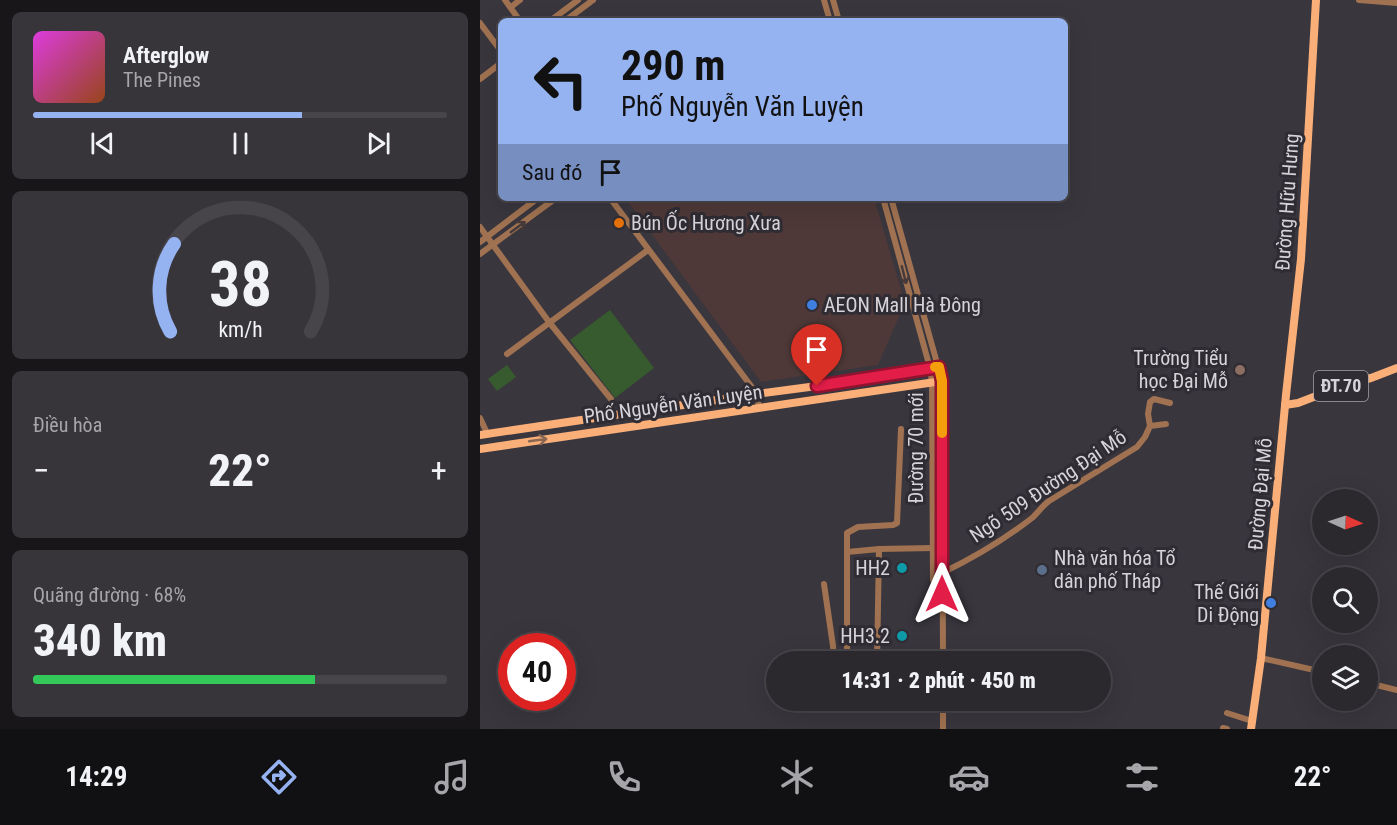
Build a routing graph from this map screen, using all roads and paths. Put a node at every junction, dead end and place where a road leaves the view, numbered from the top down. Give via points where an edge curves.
1 (505, 0) edge
2 (520, 0) edge
3 (578, 0) edge
4 (593, 0) edge
5 (824, 0) edge
6 (833, 0) edge
7 (1316, 0) edge
8 (1359, 0) edge
9 (1397, 3) edge
10 (511, 7) junction
11 (518, 18) edge
12 (554, 18) edge
13 (569, 18) edge
14 (829, 18) edge
15 (838, 18) edge
16 (480, 23) edge
17 (498, 47) edge
18 (498, 65) edge
19 (480, 79) edge
20 (534, 201) edge
21 (552, 201) edge
22 (612, 201) edge
23 (884, 201) edge
24 (891, 201) edge
25 (480, 227) edge
26 (896, 231) junction
27 (487, 237) junction
28 (480, 242) edge
29 (493, 245) junction
30 (648, 250) junction
31 (480, 254) edge
32 (549, 322) junction
33 (507, 354) dead end
34 (934, 367) junction
35 (1397, 368) edge
36 (942, 381) junction
37 (932, 382) junction
38 (757, 394) junction
39 (610, 399) dead end
40 (1170, 403) dead end
41 (1285, 405) junction
42 (759, 408) junction
43 (630, 413) junction
44 (601, 417) junction
45 (480, 418) edge
46 (1166, 424) dead end
47 (1150, 426) junction
48 (632, 427) junction
49 (901, 429) dead end
50 (603, 431) junction
51 (484, 434) edge
52 (480, 449) edge
53 (933, 548) junction
54 (879, 549) junction
55 (847, 552) junction
56 (942, 573) junction
57 (824, 584) dead end
58 (942, 594) junction
59 (833, 651) edge
60 (848, 651) edge
61 (877, 651) edge
62 (943, 651) edge
63 (1261, 658) junction
64 (1312, 670) edge
65 (1378, 685) edge
66 (1397, 690) edge
67 (943, 711) edge
68 (1227, 712) dead end
69 (1251, 725) edge
70 (943, 729) edge

1 - 10 street
2 - 10 street
3 - 12 street
4 - 13 street
5 - 14 street
6 - 15 street
7 - 41 main road, Đường Hữu Hưng via 1301,259
8 - 9 street
10 - 11 street
16 - 17 street
18 - 19 street
20 - 27 street
29 -> 21 street
22 - 30 street
23 - 26 street, Đường 70 mới
24 - 26 street
25 - 27 street
26 - 34 street, Đường 70 mới via 909,294
27 - 28 street
27 - 29 street
29 - 31 street
29 - 32 street
30 - 32 street
30 - 38 street
32 - 33 street
32 - 39 street
34 - 36 street, Đường 70 mới
34 - 37 street, Đường 70 mới
34 - 38 main road, Phố Nguyễn Văn Luyện
35 - 41 main road, ĐT.70
36 - 37 main road, Phố Nguyễn Văn Luyện
36 - 56 street, Đường 70 mới
37 - 42 main road, Phố Nguyễn Văn Luyện
37 - 53 street, Đường 70 mới
38 - 42 street
38 - 43 main road, Phố Nguyễn Văn Luyện
40 - 47 street via 1154,399 1150,402
41 - 63 main road, Đường Đại Mỗ / ĐT.70
42 - 48 main road, Phố Nguyễn Văn Luyện
43 - 44 main road, Phố Nguyễn Văn Luyện
43 - 48 main road
44 - 50 main road
44 - 51 main road, Phố Nguyễn Văn Luyện
45 - 51 street
46 - 47 street, Ngõ 509 Đường Đại Mỗ
47 - 56 street, Ngõ 509 Đường Đại Mỗ via 1137,447 1048,501 1034,516 978,554
48 - 50 main road, Phố Nguyễn Văn Luyện
49 - 55 street via 897,523 858,527 848,533
52 -> 50 main road, Phố Nguyễn Văn Luyện
53 - 54 street
53 - 58 street, Đường 70 mới via 933,580
54 - 55 street
54 - 61 street
55 - 60 street
56 - 58 street, Đường 70 mới
57 - 59 street
58 - 62 street, Đường 70 mới
63 - 64 street
63 - 69 main road, Đường Đại Mỗ / ĐT.70
65 - 66 street
67 - 70 street
68 - 69 street

